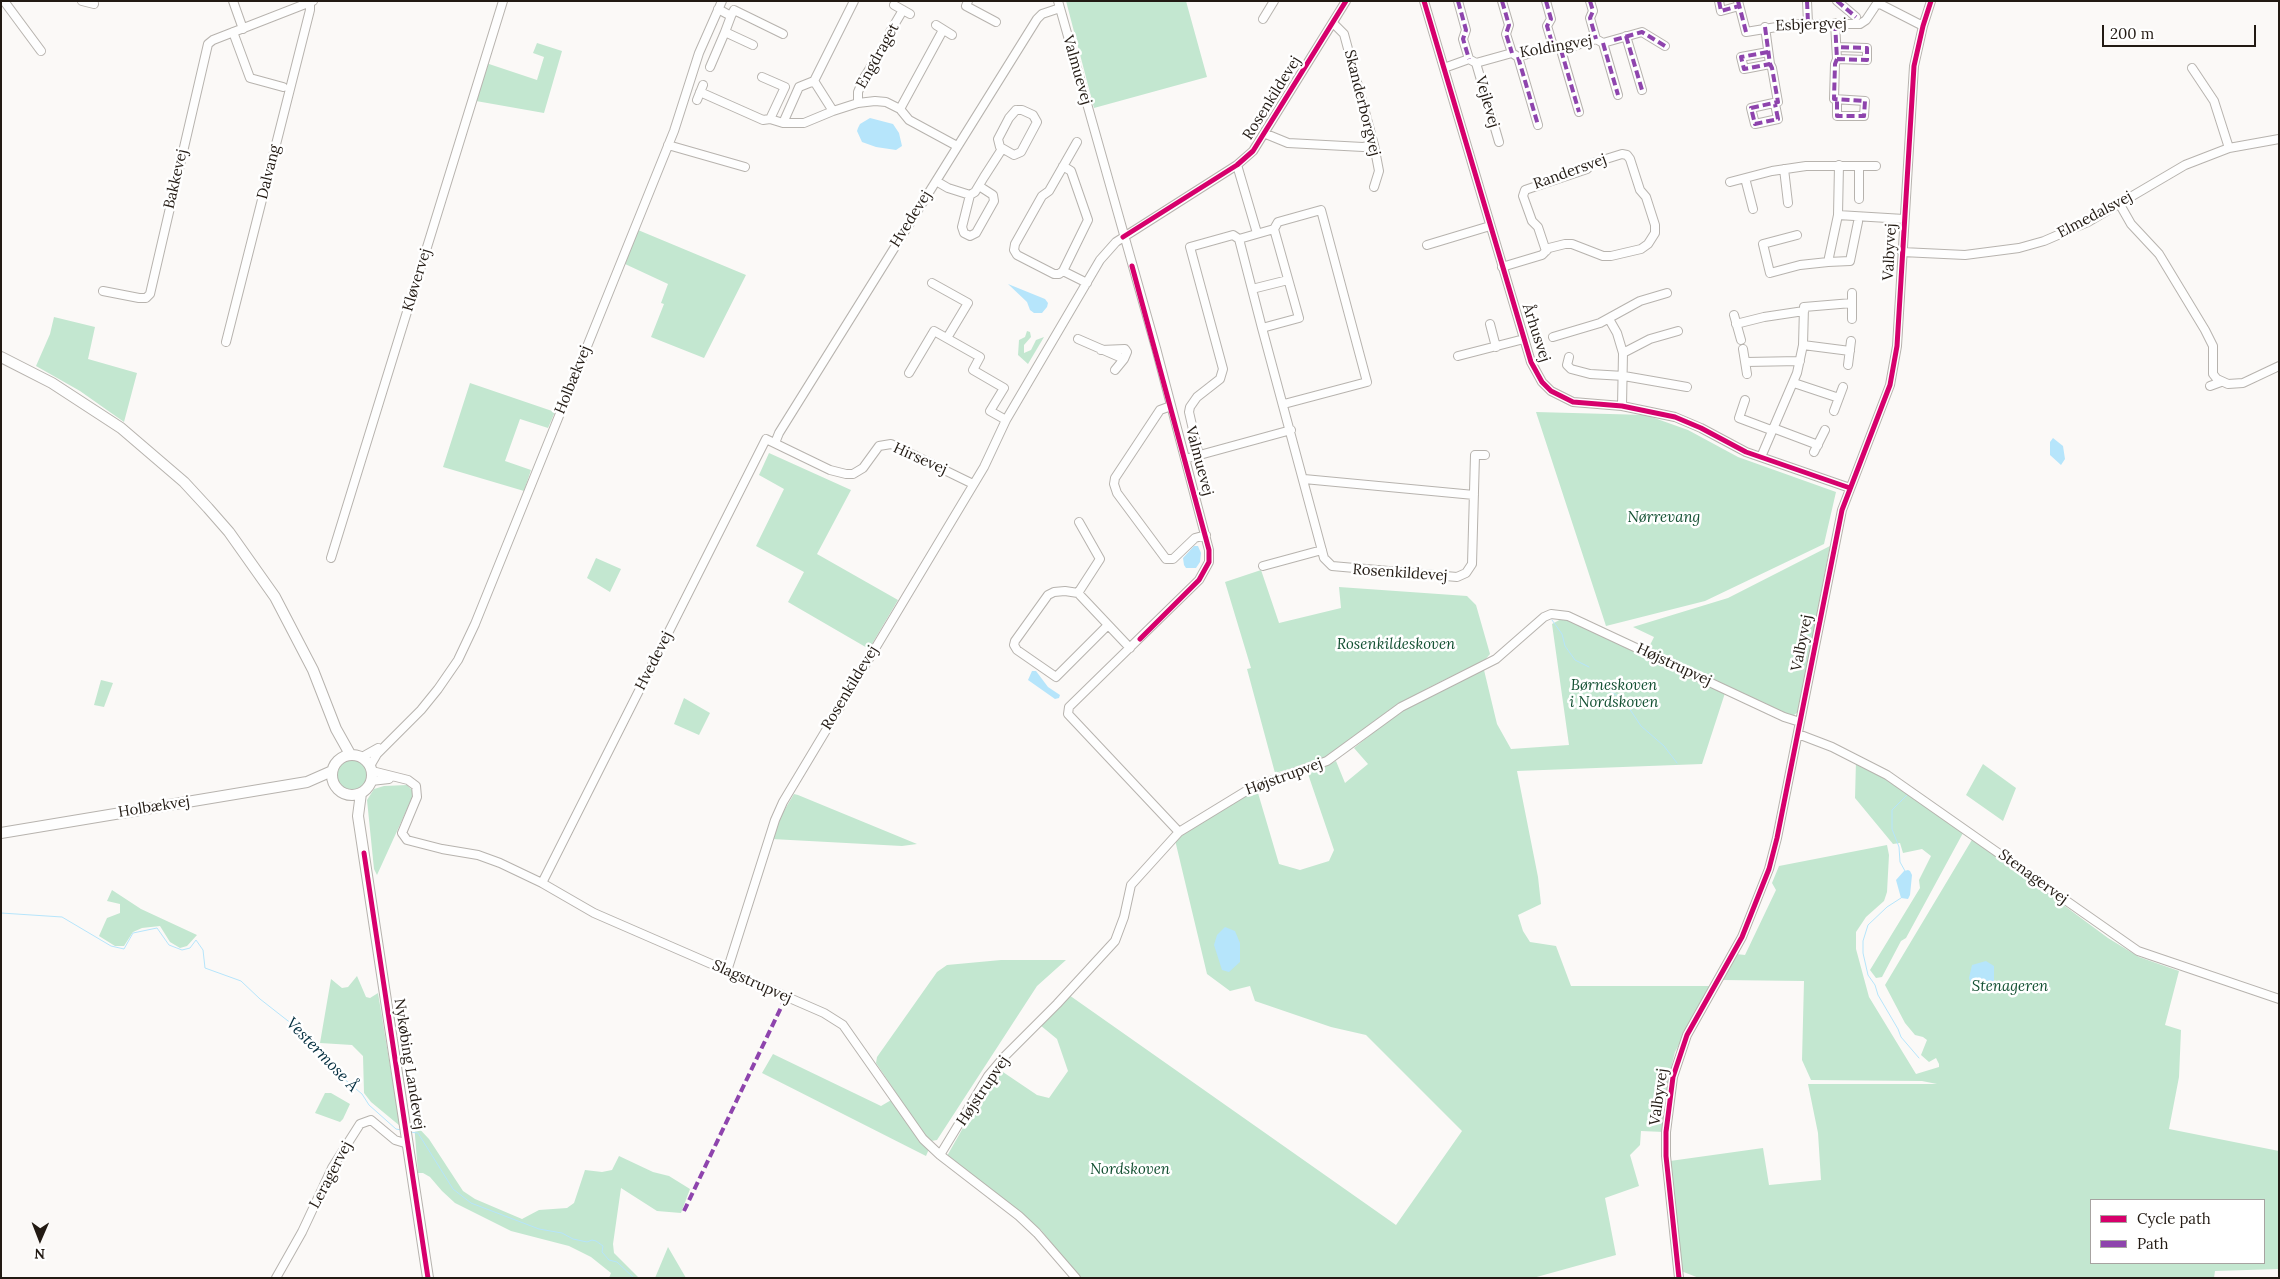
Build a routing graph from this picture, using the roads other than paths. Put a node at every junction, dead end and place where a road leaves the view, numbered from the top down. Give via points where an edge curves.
1 (4, 1) edge
2 (82, 1) edge
3 (234, 1) edge
4 (503, 1) edge
5 (854, 1) edge
6 (1274, 1) edge
7 (1346, 1) edge
8 (1424, 1) edge
9 (1458, 1) edge
10 (1502, 1) edge
11 (1546, 1) edge
12 (1590, 1) edge
13 (1719, 1) edge
14 (1807, 1) edge
15 (1837, 1) edge
16 (1932, 1) edge
17 (312, 2) edge
18 (94, 4) dead end
19 (965, 4) edge
20 (1738, 4) edge
21 (720, 5) edge
22 (894, 5) dead end
23 (1059, 5) edge
24 (731, 16) junction
25 (1856, 17) dead end
26 (1263, 19) dead end
27 (996, 22) dead end
28 (1333, 23) junction
29 (1808, 23) junction
30 (1835, 23) junction
31 (936, 25) dead end
32 (1923, 26) junction
33 (1765, 27) junction
34 (243, 29) junction
35 (943, 30) junction
36 (233, 32) junction
37 (725, 32) junction
38 (783, 34) dead end
39 (952, 35) dead end
40 (1626, 36) junction
41 (1599, 41) junction
42 (753, 46) dead end
43 (1666, 46) dead end
44 (1838, 47) junction
45 (1557, 48) junction
46 (41, 51) dead end
47 (1768, 52) junction
48 (1515, 55) junction
49 (1837, 59) junction
50 (1472, 61) junction
51 (1770, 64) junction
52 (710, 67) dead end
53 (1444, 68) junction
54 (2192, 68) dead end
55 (762, 77) dead end
56 (814, 81) junction
57 (284, 87) dead end
58 (1642, 90) dead end
59 (700, 93) dead end
60 (1618, 95) dead end
61 (1837, 100) dead end
62 (858, 103) junction
63 (1775, 104) dead end
64 (900, 110) junction
65 (833, 111) junction
66 (1579, 112) dead end
67 (770, 119) junction
68 (783, 123) junction
69 (1538, 125) dead end
70 (1266, 134) junction
71 (2279, 139) edge
72 (1077, 142) dead end
73 (1498, 142) dead end
74 (668, 145) junction
75 (1374, 145) junction
76 (957, 146) junction
77 (2229, 148) junction
78 (1002, 149) junction
79 (1237, 165) junction
80 (1839, 165) junction
81 (1063, 166) junction
82 (1860, 166) junction
83 (1876, 166) dead end
84 (745, 167) dead end
85 (1784, 169) junction
86 (1744, 178) junction
87 (936, 181) junction
88 (1730, 182) dead end
89 (979, 186) junction
90 (1374, 187) dead end
91 (970, 195) junction
92 (1858, 199) dead end
93 (1788, 203) dead end
94 (2119, 203) junction
95 (1753, 209) dead end
96 (1838, 215) junction
97 (1904, 219) junction
98 (1858, 222) dead end
99 (1490, 226) junction
100 (1274, 229) junction
101 (1257, 233) junction
102 (1797, 235) dead end
103 (1123, 237) junction
104 (1240, 238) junction
105 (1426, 245) dead end
106 (1546, 251) junction
107 (1902, 252) junction
108 (1828, 262) junction
109 (1502, 267) junction
110 (1063, 271) junction
111 (1288, 280) junction
112 (932, 282) dead end
113 (1087, 283) junction
114 (1252, 289) junction
115 (103, 291) dead end
116 (1667, 293) dead end
117 (1852, 293) dead end
118 (1852, 303) junction
119 (1804, 311) junction
120 (1734, 315) dead end
121 (1609, 319) junction
122 (1852, 319) dead end
123 (1490, 324) dead end
124 (1736, 324) junction
125 (1262, 328) junction
126 (1678, 331) dead end
127 (1553, 337) dead end
128 (947, 338) junction
129 (1078, 339) dead end
130 (1524, 340) junction
131 (1741, 340) dead end
132 (1851, 341) dead end
133 (226, 342) dead end
134 (1803, 345) junction
135 (1496, 347) junction
136 (1743, 349) dead end
137 (1850, 352) junction
138 (1623, 353) junction
139 (1458, 356) dead end
140 (1, 357) edge
141 (1570, 357) dead end
142 (1800, 361) junction
143 (1746, 362) junction
144 (1848, 365) dead end
145 (2279, 366) edge
146 (1116, 370) dead end
147 (909, 373) dead end
148 (1748, 374) dead end
149 (1624, 376) junction
150 (2221, 382) junction
151 (1794, 383) junction
152 (2210, 386) dead end
153 (1687, 387) dead end
154 (1843, 387) dead end
155 (1839, 398) junction
156 (1746, 400) dead end
157 (1284, 404) junction
158 (1171, 406) junction
159 (1622, 406) junction
160 (1834, 411) dead end
161 (1006, 420) junction
162 (1772, 429) junction
163 (1290, 430) junction
164 (1826, 430) dead end
165 (766, 439) joint
166 (774, 443) junction
167 (1485, 455) dead end
168 (1198, 456) junction
169 (1761, 457) junction
170 (1186, 459) junction
171 (1304, 478) junction
172 (973, 484) junction
173 (1850, 488) junction
174 (1474, 494) junction
175 (1078, 522) dead end
176 (1206, 535) junction
177 (1322, 550) junction
178 (331, 558) dead end
179 (1263, 566) dead end
180 (1078, 593) junction
181 (1108, 626) junction
182 (1130, 648) junction
183 (1800, 722) junction
184 (1798, 734) junction
185 (390, 740) junction
186 (345, 756) junction
187 (362, 757) junction
188 (332, 771) junction
189 (371, 773) junction
190 (307, 782) junction
191 (333, 783) junction
192 (361, 793) junction
193 (350, 795) junction
194 (358, 816) junction
195 (1179, 832) junction
196 (1, 833) edge
197 (542, 883) junction
198 (727, 971) junction
199 (2279, 999) edge
200 (407, 1135) junction
201 (940, 1155) junction
202 (276, 1278) edge
203 (428, 1278) edge
204 (1076, 1278) edge
205 (1679, 1278) edge

1 - 46 street
2 - 18 street
3 - 34 street
4 - 178 street, Kløvervej
5 - 56 street
6 - 26 street
7 - 28 street, Rosenkildevej
8 - 53 street, Århusvej
9 - 50 street, Vejlevej via 1466,30 1463,39
10 - 48 street via 1509,25 1506,34
11 - 45 street via 1551,19 1547,26
12 - 41 street via 1593,11 1590,18
13 - 20 street via 1721,11
14 - 29 street
15 - 25 street
16 - 32 street, Valbyvej
17 - 34 street, Bakkevej
17 - 133 street, Dalvang
19 - 27 street
20 - 33 street, Esbjergvej via 1746,32
21 - 24 street
21 - 74 street, Holbækvej via 699,53
22 - 62 street, Engdraget via 907,12 864,78 858,92
23 - 76 street, Hvedevej via 1037,19
23 - 103 street, Valmuevej
24 - 37 street
24 - 38 street via 734,10
28 - 70 street, Rosenkildevej
28 - 75 street, Skanderborgvej via 1344,34
29 - 30 street, Esbjergvej
29 - 33 street, Esbjergvej
30 - 32 street, Esbjergvej via 1862,23 1880,4
30 - 44 street
31 - 35 street
32 - 97 street, Valbyvej via 1912,89
33 - 47 street
34 - 36 street, Bakkevej
35 - 39 street
35 - 64 street
36 - 57 street via 250,78
36 - 115 street, Bakkevej via 213,40 206,49 150,294 139,298
37 - 42 street
37 - 52 street
40 - 41 street, Koldingvej
40 - 43 street, Koldingvej via 1642,32
40 - 58 street
41 - 45 street, Koldingvej
41 - 60 street
44 - 49 street
44 - 49 street via 1867,48 1867,60
45 - 48 street, Koldingvej
45 - 66 street
47 - 51 street
47 - 51 street via 1741,57 1744,69
48 - 50 street, Koldingvej
48 - 69 street
49 - 61 street via 1834,64 1834,99
50 - 53 street, Koldingvej
50 - 73 street, Vejlevej
51 - 63 street via 1778,102
53 - 99 street, Århusvej
54 - 77 street via 2214,101
55 - 67 street via 785,87
56 - 65 street
56 - 68 street via 798,87
59 - 67 street, Engdraget via 763,120
62 - 64 street, Engdraget via 881,102
62 - 65 street, Engdraget
64 - 76 street, Engdraget via 909,120
65 - 68 street, Engdraget via 804,123
67 - 68 street, Engdraget
70 - 75 street via 1288,143
70 - 79 street, Rosenkildevej
71 - 77 street, Elmedalsvej
72 - 81 street
74 - 84 street
74 - 185 street, Holbækvej via 463,650 421,710
75 - 90 street, Skanderborgvej via 1379,171
76 - 87 street, Hvedevej
77 - 94 street, Elmedalsvej via 2185,165
78 - 78 street via 998,145 999,137 1012,113 1022,110 1035,118 1036,126 1021,152 1014,155
78 - 89 street
79 - 101 street
79 - 103 street, Rosenkildevej
80 - 82 street
80 - 85 street
80 - 96 street
81 - 110 street via 1071,171 1088,220
81 - 110 street via 1014,247 1017,255 1054,274
82 - 83 street
82 - 92 street
85 - 86 street
85 - 93 street
86 - 88 street
86 - 95 street
87 - 91 street
87 - 166 street, Hvedevej
89 - 91 street
89 - 91 street via 993,195 994,201 976,233 970,236 962,227
94 - 107 street, Elmedalsvej via 2066,232 2019,248 1965,255
94 - 150 street via 2131,224 2158,254 2205,330 2213,346 2213,374
96 - 97 street
96 - 108 street
97 - 107 street, Valbyvej
98 - 108 street via 1850,261
99 - 105 street
99 - 109 street, Århusvej
100 - 101 street
100 - 111 street
100 - 157 street via 1278,222 1322,210 1367,382
101 - 104 street
102 - 108 street via 1763,244 1770,273
103 - 113 street, Rosenkildevej via 1106,252
103 - 158 street, Valmuevej
104 - 114 street, Rosenkildevej
104 - 168 street via 1233,235 1190,247 1223,369 1220,379 1197,397 1190,407
106 - 106 street, Randersvej via 1572,244 1611,256 1641,249 1653,240 1655,225 1630,158 1622,154 1525,190 1532,222 1538,227
106 - 109 street, Randersvej
107 - 173 street, Valbyvej via 1897,346 1892,377
109 - 130 street, Århusvej
110 - 113 street
111 - 114 street
111 - 125 street via 1299,318
112 - 128 street via 968,303
113 - 161 street, Rosenkildevej
114 - 125 street, Rosenkildevej
116 - 121 street via 1640,301
117 - 118 street
118 - 119 street via 1804,307
118 - 122 street
119 - 124 street
119 - 134 street
120 - 124 street
121 - 127 street
121 - 138 street
123 - 135 street
124 - 131 street
125 - 157 street, Rosenkildevej
126 - 138 street via 1650,339
128 - 147 street via 934,331
128 - 161 street via 980,357 973,370 1004,388 990,411
129 - 146 street via 1100,350 1125,349 1127,352
130 - 135 street, Århusvej
130 - 159 street, Århusvej via 1536,373 1551,391 1573,402
132 - 137 street
134 - 137 street
134 - 142 street
135 - 139 street, Århusvej
136 - 143 street
137 - 144 street
138 - 149 street
140 - 186 main road via 52,383 121,428 184,482 229,532 275,597 313,670
141 - 149 street via 1567,365 1571,369 1599,376
142 - 143 street
142 - 151 street
143 - 148 street
145 - 150 street via 2242,383
149 - 153 street
149 - 159 street
150 - 152 street
151 - 155 street
151 - 162 street
154 - 155 street
155 - 160 street
156 - 162 street via 1739,418
157 - 163 street, Rosenkildevej
158 - 170 street, Valmuevej
158 - 176 street via 1160,410 1115,478 1117,493 1166,559 1173,559 1195,538
159 - 169 street, Århusvej via 1675,417
161 - 172 street, Rosenkildevej
162 - 164 street via 1816,449
162 - 169 street
163 - 168 street
163 - 171 street, Rosenkildevej
165 - 166 street, Hirsevej
165 - 197 street, Hvedevej
166 - 172 street, Hirsevej via 830,470 846,474 863,468 879,446 890,444
167 - 174 street, Rosenkildevej via 1475,455
168 - 170 street
169 - 173 street, Århusvej
170 - 176 street, Valmuevej
171 - 174 street
171 - 177 street, Rosenkildevej
172 - 198 street, Rosenkildevej via 783,802
173 - 183 street, Valbyvej via 1838,527
174 - 177 street, Rosenkildevej via 1472,564 1461,576 1336,568 1328,564
175 - 180 street via 1100,559
176 - 182 street, Valmuevej via 1210,550 1206,571
177 - 179 street
180 - 181 street
180 - 181 street via 1065,591 1048,595 1016,641 1017,650 1056,677
181 - 182 street
182 - 195 street, Valmuevej via 1069,707 1068,714
183 - 184 street, Valbyvej
183 - 195 street, Højstrupvej via 1568,616 1552,614 1544,617 1496,659 1401,707 1327,761 1251,788
184 - 199 street, Stenagervej via 1887,775 2133,948
184 - 205 street, Valbyvej via 1777,838 1762,888 1733,954 1687,1035 1673,1078 1666,1156
185 - 187 street, Holbækvej
185 - 189 street, Holbækvej via 377,754
186 - 187 main road
186 - 188 main road via 336,762
187 - 189 main road
188 - 190 main road, Holbækvej
188 - 191 main road
189 - 192 main road
189 - 197 street, Slagstrupvej via 412,782 417,793 403,830 404,838 431,847 488,858
190 - 191 main road, Holbækvej
190 - 196 main road, Holbækvej
191 - 193 main road
192 - 193 main road
192 - 194 main road, Nykøbing Landevej
193 - 194 main road, Nykøbing Landevej
194 - 200 main road, Nykøbing Landevej
195 - 201 street, Højstrupvej via 1130,885 1115,941 1004,1057
197 - 198 street, Slagstrupvej via 594,913
198 - 201 street, Slagstrupvej via 824,1013 844,1025 923,1139
200 - 202 street, Leragervej via 395,1140 371,1120 360,1124 332,1168
200 - 203 main road, Nykøbing Landevej
201 - 204 street, Slagstrupvej via 1019,1216

